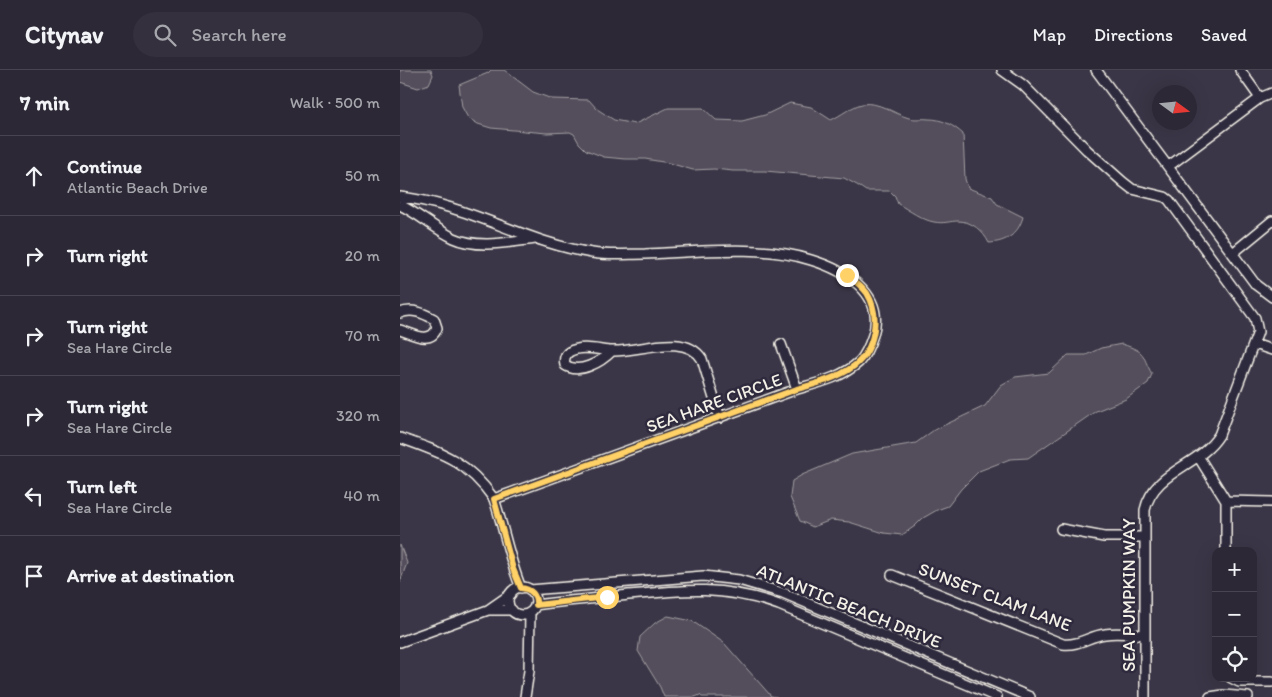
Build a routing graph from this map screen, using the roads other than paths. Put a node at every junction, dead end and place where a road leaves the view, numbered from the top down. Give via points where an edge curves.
1 (1002, 70) edge
2 (1096, 70) edge
3 (1240, 70) edge
4 (1272, 93) edge
5 (1260, 98) junction
6 (1169, 166) junction
7 (400, 197) edge
8 (400, 205) edge
9 (1272, 221) edge
10 (536, 239) junction
11 (1233, 252) junction
12 (1272, 297) edge
13 (400, 313) edge
14 (400, 330) edge
15 (781, 344) dead end
16 (1254, 344) junction
17 (1272, 350) edge
18 (612, 351) junction
19 (797, 389) junction
20 (720, 418) junction
21 (400, 438) edge
22 (1198, 456) junction
23 (494, 499) junction
24 (1226, 501) junction
25 (1272, 502) edge
26 (1061, 529) dead end
27 (1144, 537) junction
28 (1226, 547) edge
29 (892, 575) dead end
30 (666, 580) junction
31 (519, 591) junction
32 (668, 591) junction
33 (783, 593) junction
34 (536, 605) junction
35 (779, 605) junction
36 (488, 610) junction
37 (512, 610) junction
38 (526, 614) junction
39 (1144, 634) junction
40 (400, 642) edge
41 (899, 642) junction
42 (894, 654) junction
43 (1257, 682) edge
44 (1272, 682) edge
45 (1013, 694) edge
46 (1146, 694) edge
47 (525, 697) edge
48 (997, 697) edge
49 (1030, 697) edge
50 (1210, 697) edge
51 (1248, 697) edge

1 - 16 street, SEA PUMPKIN WAY via 1023,86 1123,182 1132,189 1169,200 1255,318 1258,332
2 - 6 street
3 - 5 street
4 - 5 street
5 - 6 street
6 - 11 street
7 - 10 street, SEA HARE CIRCLE via 444,205
8 - 10 street, SEA HARE CIRCLE via 448,235 467,242
9 - 11 street
10 - 19 street, SEA HARE CIRCLE via 607,254 779,252 812,260 847,275 866,291 871,302 875,317 870,344 861,360 847,371
11 - 12 street via 1256,285
13 - 14 street via 413,311 427,315 434,319 437,328 435,334 424,338
15 - 19 street
16 - 17 street
16 - 22 street, SEA PUMPKIN WAY via 1220,436
18 - 18 street via 598,362 576,369 565,366 568,353 582,349
18 - 20 street via 666,345 692,348 702,359
19 - 20 street, SEA HARE CIRCLE
20 - 23 street, SEA HARE CIRCLE
21 - 23 street via 456,460 485,486
22 - 24 street
22 - 27 street, SEA PUMPKIN WAY via 1160,482 1147,498
23 - 31 street
24 - 25 street
24 - 28 street
26 - 27 street via 1104,537
27 - 39 street, SEA PUMPKIN WAY
29 - 39 street, SUNSET CLAM LANE via 1063,644 1074,644 1106,633
30 - 31 street, ATLANTIC BEACH DRIVE
30 - 32 street
30 - 33 street, ATLANTIC BEACH DRIVE via 720,577
31 - 34 street via 535,596
31 - 36 street
31 - 37 street via 508,602
32 - 34 street, ATLANTIC BEACH DRIVE
32 - 35 street, ATLANTIC BEACH DRIVE via 716,590
33 - 35 street
33 - 41 street, ATLANTIC BEACH DRIVE
34 - 38 street
35 - 42 street, ATLANTIC BEACH DRIVE
36 - 37 street
36 - 40 street
37 - 38 street via 519,615
38 - 47 street via 529,671
39 - 46 street, SEA PUMPKIN WAY
41 - 42 street
41 - 45 street, ATLANTIC BEACH DRIVE
42 - 48 street, ATLANTIC BEACH DRIVE
43 - 44 street
45 - 49 street, ATLANTIC BEACH DRIVE
50 - 51 street

